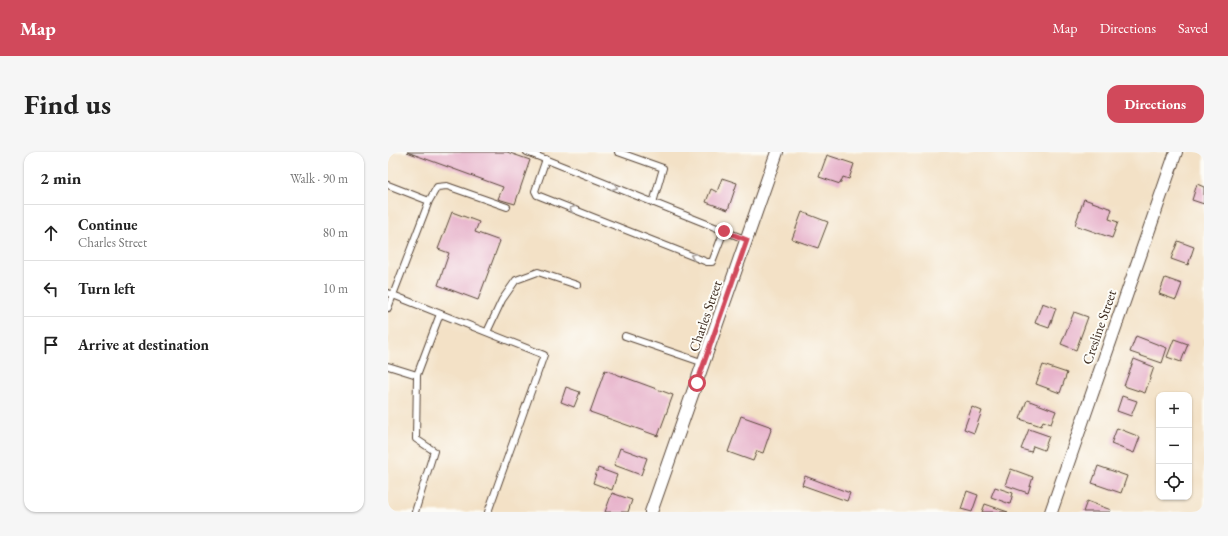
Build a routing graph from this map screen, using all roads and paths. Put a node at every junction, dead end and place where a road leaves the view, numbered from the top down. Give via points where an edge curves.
1 (527, 152) edge
2 (618, 152) edge
3 (778, 152) edge
4 (1176, 152) edge
5 (546, 159) junction
6 (388, 185) edge
7 (429, 201) junction
8 (653, 204) junction
9 (507, 207) dead end
10 (724, 231) junction
11 (747, 240) junction
12 (577, 285) dead end
13 (390, 294) edge
14 (388, 308) edge
15 (440, 314) junction
16 (487, 332) junction
17 (625, 336) dead end
18 (704, 363) junction
19 (388, 366) edge
20 (417, 376) junction
21 (415, 512) edge
22 (488, 512) edge
23 (651, 512) edge
24 (1051, 512) edge

1 - 5 lane
2 - 8 lane via 663,168
3 - 11 street, Charles Street
4 - 24 street, Cresline Street
5 -> 8 lane
10 -> 5 lane via 712,262 707,262 537,196 535,191
6 - 7 lane
7 - 9 lane via 437,187 447,186
7 - 13 lane
8 - 10 lane
10 - 11 lane
11 - 18 street, Charles Street
12 - 16 lane via 538,272 516,280 502,300
13 - 14 lane
13 - 15 lane
15 - 16 lane
15 - 20 lane
16 - 22 lane via 544,355
17 - 18 lane
18 - 23 street, Charles Street
19 - 20 lane
20 - 21 lane via 416,439 434,451

